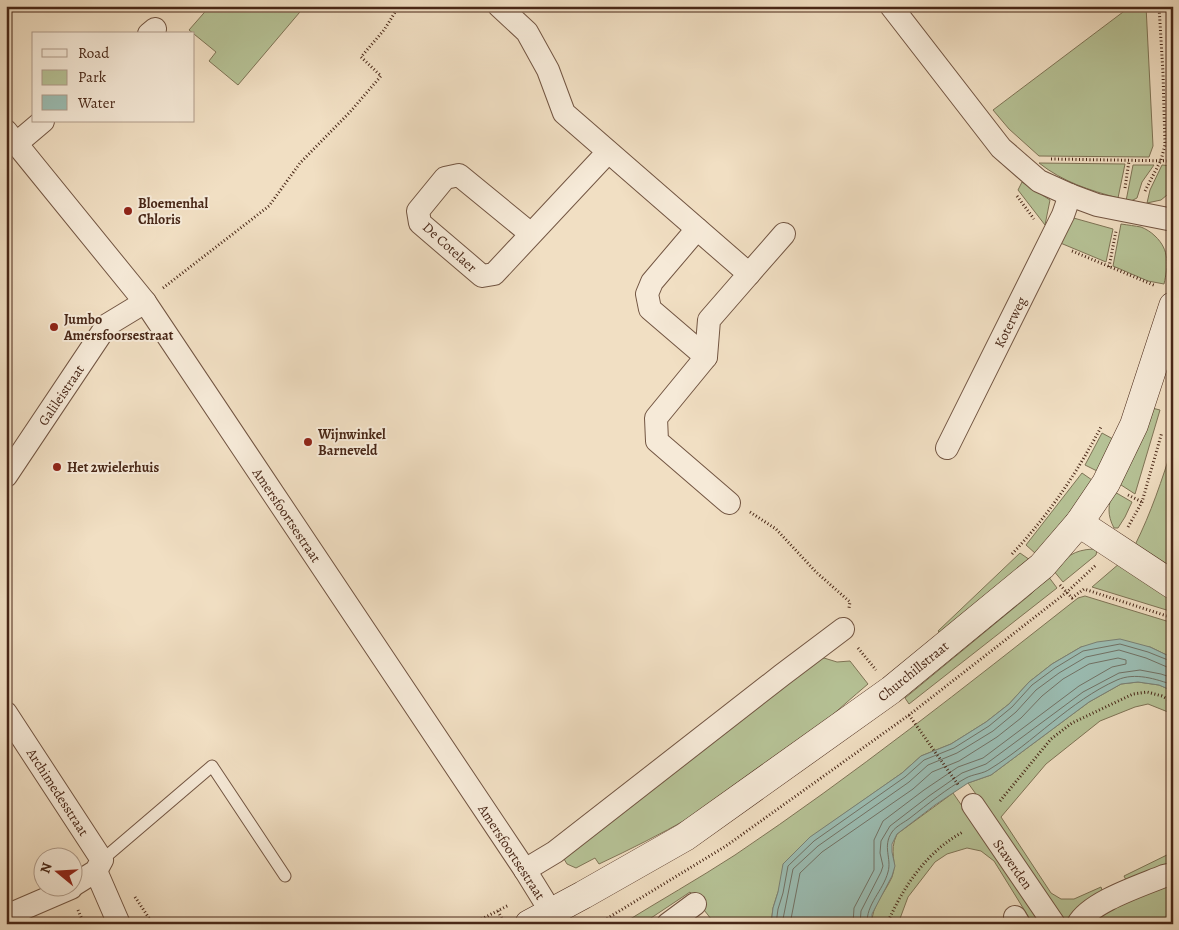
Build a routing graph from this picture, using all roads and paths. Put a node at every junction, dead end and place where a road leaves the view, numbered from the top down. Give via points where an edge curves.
1 (399, 6) edge
2 (499, 6) edge
3 (891, 6) edge
4 (1159, 6) edge
5 (41, 122) edge
6 (12, 137) edge
7 (608, 152) junction
8 (1047, 159) dead end
9 (1161, 160) junction
10 (1173, 161) edge
11 (1070, 195) junction
12 (1139, 214) junction
13 (1173, 220) edge
14 (697, 229) junction
15 (531, 234) junction
16 (784, 234) dead end
17 (749, 274) junction
18 (144, 302) junction
19 (1173, 306) edge
20 (706, 357) junction
21 (1103, 424) dead end
22 (948, 448) dead end
23 (6, 476) edge
24 (729, 502) dead end
25 (1079, 523) junction
26 (1008, 559) dead end
27 (1042, 566) junction
28 (1173, 585) edge
29 (1173, 618) edge
30 (843, 629) dead end
31 (1173, 702) edge
32 (6, 713) edge
33 (927, 740) dead end
34 (978, 813) junction
35 (99, 865) junction
36 (525, 870) junction
37 (1173, 874) edge
38 (285, 876) dead end
39 (82, 879) edge
40 (47, 898) edge
41 (695, 904) dead end
42 (539, 909) edge
43 (498, 911) junction
44 (6, 916) edge
45 (119, 924) edge
46 (472, 924) edge
47 (504, 924) edge
48 (668, 924) edge
49 (887, 924) edge
50 (1054, 924) edge
51 (1078, 924) edge

1 - 18 path via 361,57 381,76 350,112 300,163 269,206
2 - 7 street via 527,32 548,70 564,113
3 - 11 street via 1001,148 1039,181
4 - 9 path via 1165,145
5 - 6 street
6 - 18 street, Amersfoortsestraat
7 - 14 street
7 - 15 street, De Cotelaer
8 - 9 path
9 - 10 path
9 - 12 path via 1147,185
11 - 12 street
11 - 22 street, Koterweg
12 - 13 street
14 - 17 street
14 - 20 street via 652,282 647,294 650,309
15 - 15 street, De Cotelaer via 494,274 482,276 420,223 418,210 445,178 459,175
16 - 17 street
17 - 20 street via 709,320
18 - 23 street, Galileistraat via 107,325
18 - 36 street, Amersfoortsestraat
19 - 25 street, Churchillstraat via 1134,425 1106,482
20 - 24 street via 656,418 657,441
21 - 26 path via 1056,502
25 - 27 street, Churchillstraat
25 - 28 street
27 - 29 path via 1072,598 1084,588
27 - 42 street, Churchillstraat via 891,690 685,836 583,895
30 - 36 street via 555,852
31 - 34 path via 1147,692 1133,694 1072,723
32 - 35 street, Archimedesstraat
33 - 34 path
34 - 49 path via 930,856 905,889
34 - 50 street, Staverden
35 - 38 lane via 212,766
35 - 39 street
35 - 45 street, Archimedesstraat
36 - 42 street, Amersfoortsestraat
37 - 51 street via 1094,907
40 - 44 street
41 - 48 street
42 - 43 path
43 - 46 path
43 - 47 path

